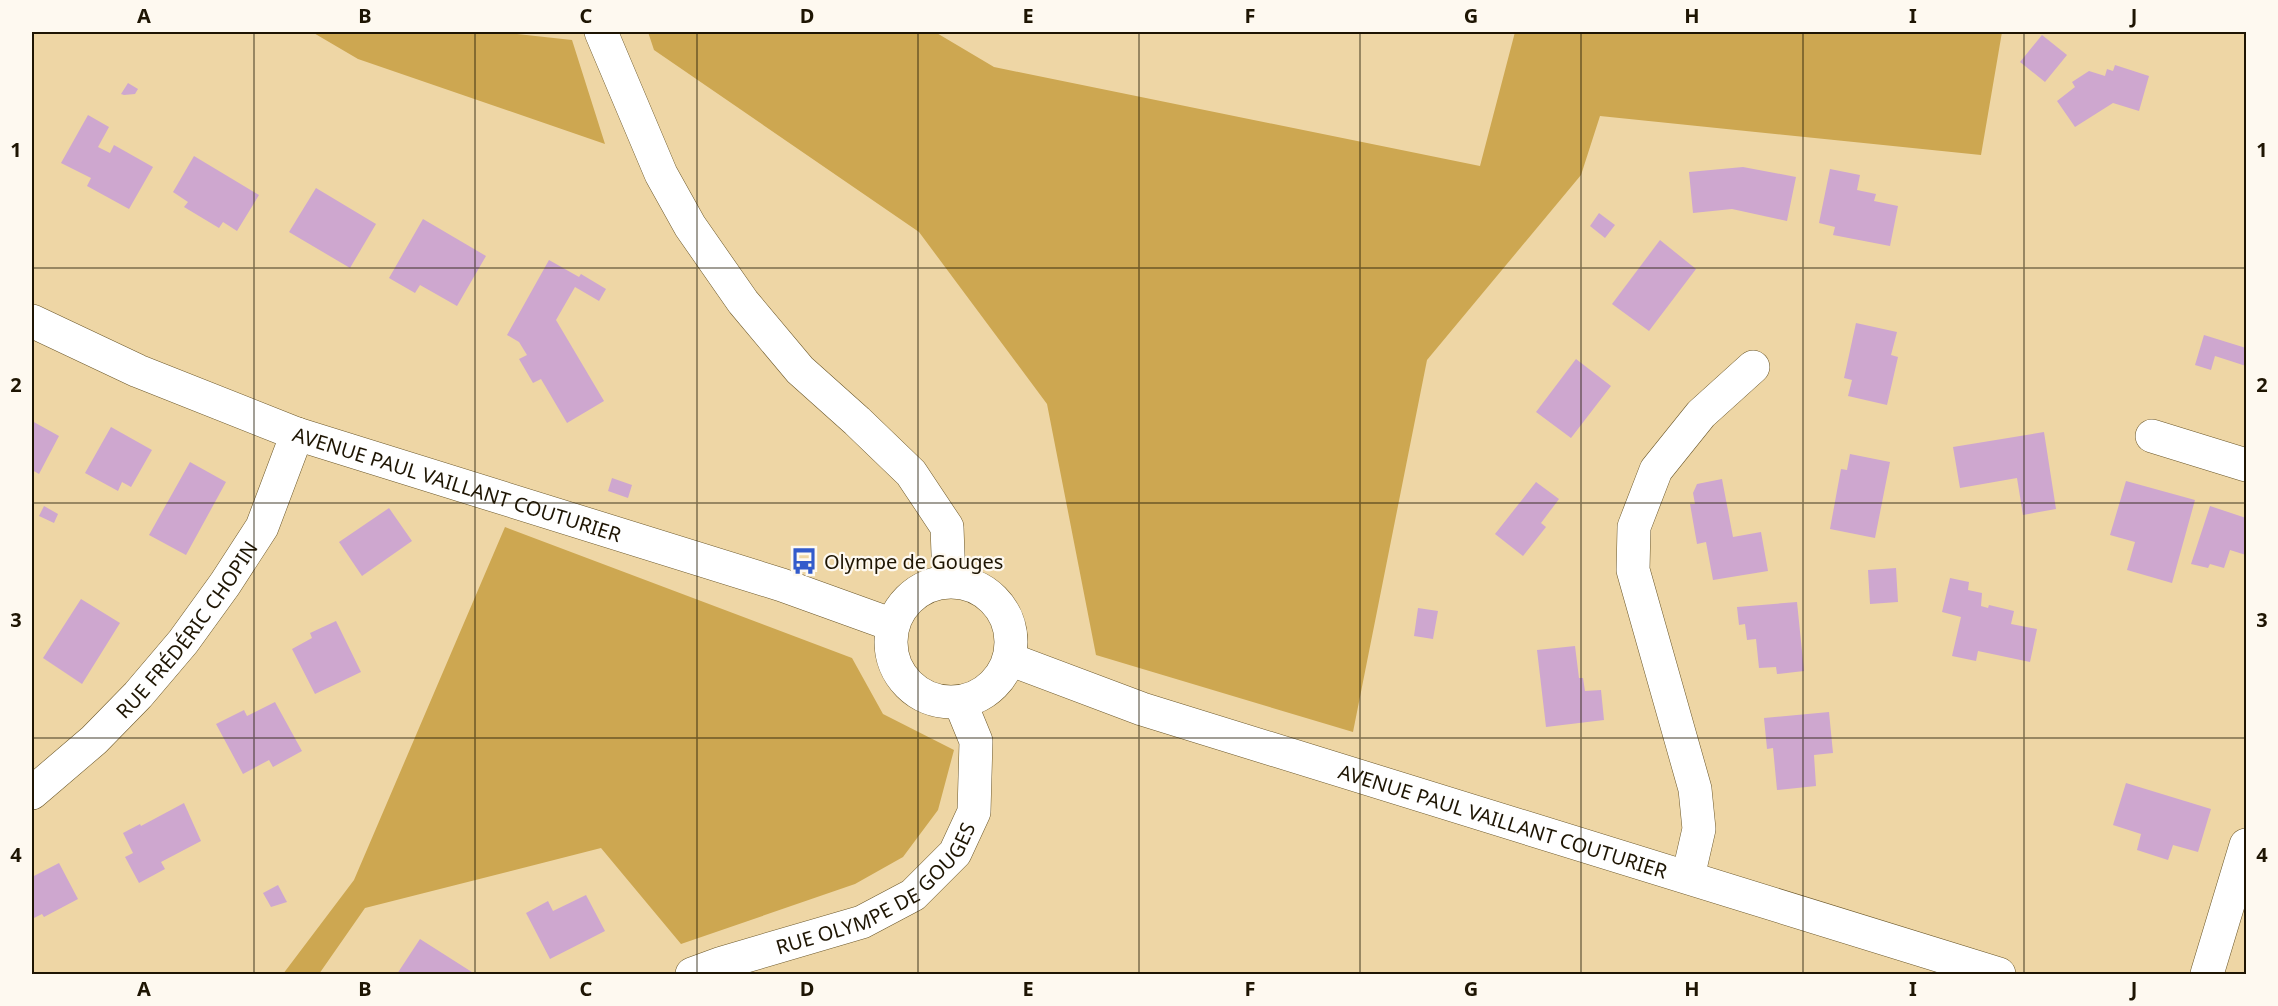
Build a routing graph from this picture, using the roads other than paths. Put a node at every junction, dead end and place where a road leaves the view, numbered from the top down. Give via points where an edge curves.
1 (601, 32) edge
2 (32, 321) edge
3 (1753, 367) dead end
4 (297, 434) junction
5 (2152, 436) dead end
6 (2247, 465) edge
7 (949, 581) junction
8 (893, 625) junction
9 (1009, 659) junction
10 (960, 702) junction
11 (32, 793) edge
12 (2247, 845) edge
13 (1688, 877) junction
14 (692, 975) edge
15 (2000, 975) edge
16 (2207, 975) edge

1 - 7 street via 661,174 690,226 743,302 800,370 911,473 947,527
2 - 4 street, AVENUE PAUL VAILLANT COUTURIER via 138,372
3 - 13 street via 1701,414 1656,470 1634,527 1633,570 1695,789 1699,829
4 - 8 street, AVENUE PAUL VAILLANT COUTURIER via 782,585
4 - 11 street, RUE FRÉDÉRIC CHOPIN via 262,527 183,642 94,740
5 - 6 street
7 - 8 street via 914,594
7 - 9 street via 985,592 999,605 1008,622
8 - 10 street via 890,645 894,665 905,682 921,695 940,702
9 - 10 street via 991,688
9 - 13 street, AVENUE PAUL VAILLANT COUTURIER via 1142,709
10 - 14 street, RUE OLYMPE DE GOUGES via 976,741 974,812 955,853 913,895 862,922
12 - 16 street
13 - 15 street, AVENUE PAUL VAILLANT COUTURIER

